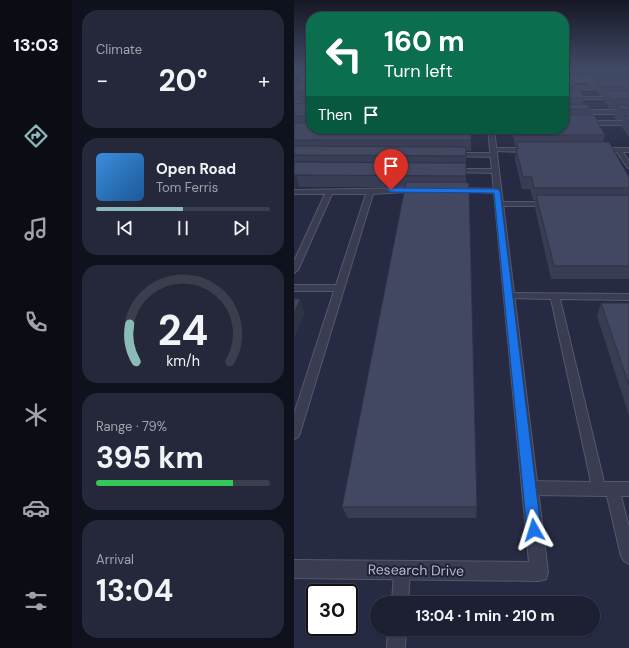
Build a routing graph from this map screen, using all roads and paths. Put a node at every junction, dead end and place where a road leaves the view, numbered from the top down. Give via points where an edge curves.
1 (294, 102) edge
2 (306, 102) edge
3 (569, 112) edge
4 (629, 112) edge
5 (569, 123) edge
6 (629, 123) edge
7 (491, 134) edge
8 (540, 150) edge
9 (595, 150) edge
10 (619, 150) junction
11 (629, 150) edge
12 (493, 152) junction
13 (448, 155) edge
14 (629, 166) edge
15 (442, 171) edge
16 (495, 171) junction
17 (429, 190) edge
18 (452, 190) edge
19 (497, 191) junction
20 (294, 192) edge
21 (329, 192) junction
22 (370, 192) junction
23 (499, 204) junction
24 (560, 204) edge
25 (294, 270) edge
26 (294, 288) edge
27 (340, 288) junction
28 (509, 296) junction
29 (555, 296) junction
30 (629, 297) edge
31 (294, 432) edge
32 (530, 488) junction
33 (606, 489) junction
34 (629, 489) edge
35 (629, 556) edge
36 (294, 569) edge
37 (402, 570) junction
38 (400, 596) edge
39 (397, 636) edge
40 (396, 648) edge

1 - 2 lane
3 - 4 lane
5 - 6 lane
7 - 12 street
8 - 12 lane
9 - 10 lane
10 - 11 lane
10 - 14 lane
12 - 13 lane
12 - 16 street
15 - 16 lane
16 - 19 street
17 - 22 lane
18 - 19 lane
19 - 23 street
20 - 21 lane
21 - 22 lane
21 - 25 lane
22 - 27 lane
23 - 24 lane
23 - 28 street
26 - 27 lane
27 - 31 lane
28 - 29 lane
28 - 32 street
29 - 30 lane
29 - 33 lane
32 - 33 lane
32 - 37 street, Research Drive via 539,572
33 - 34 lane
33 - 35 lane
36 - 37 street, Research Drive
37 - 38 lane
39 - 40 lane

